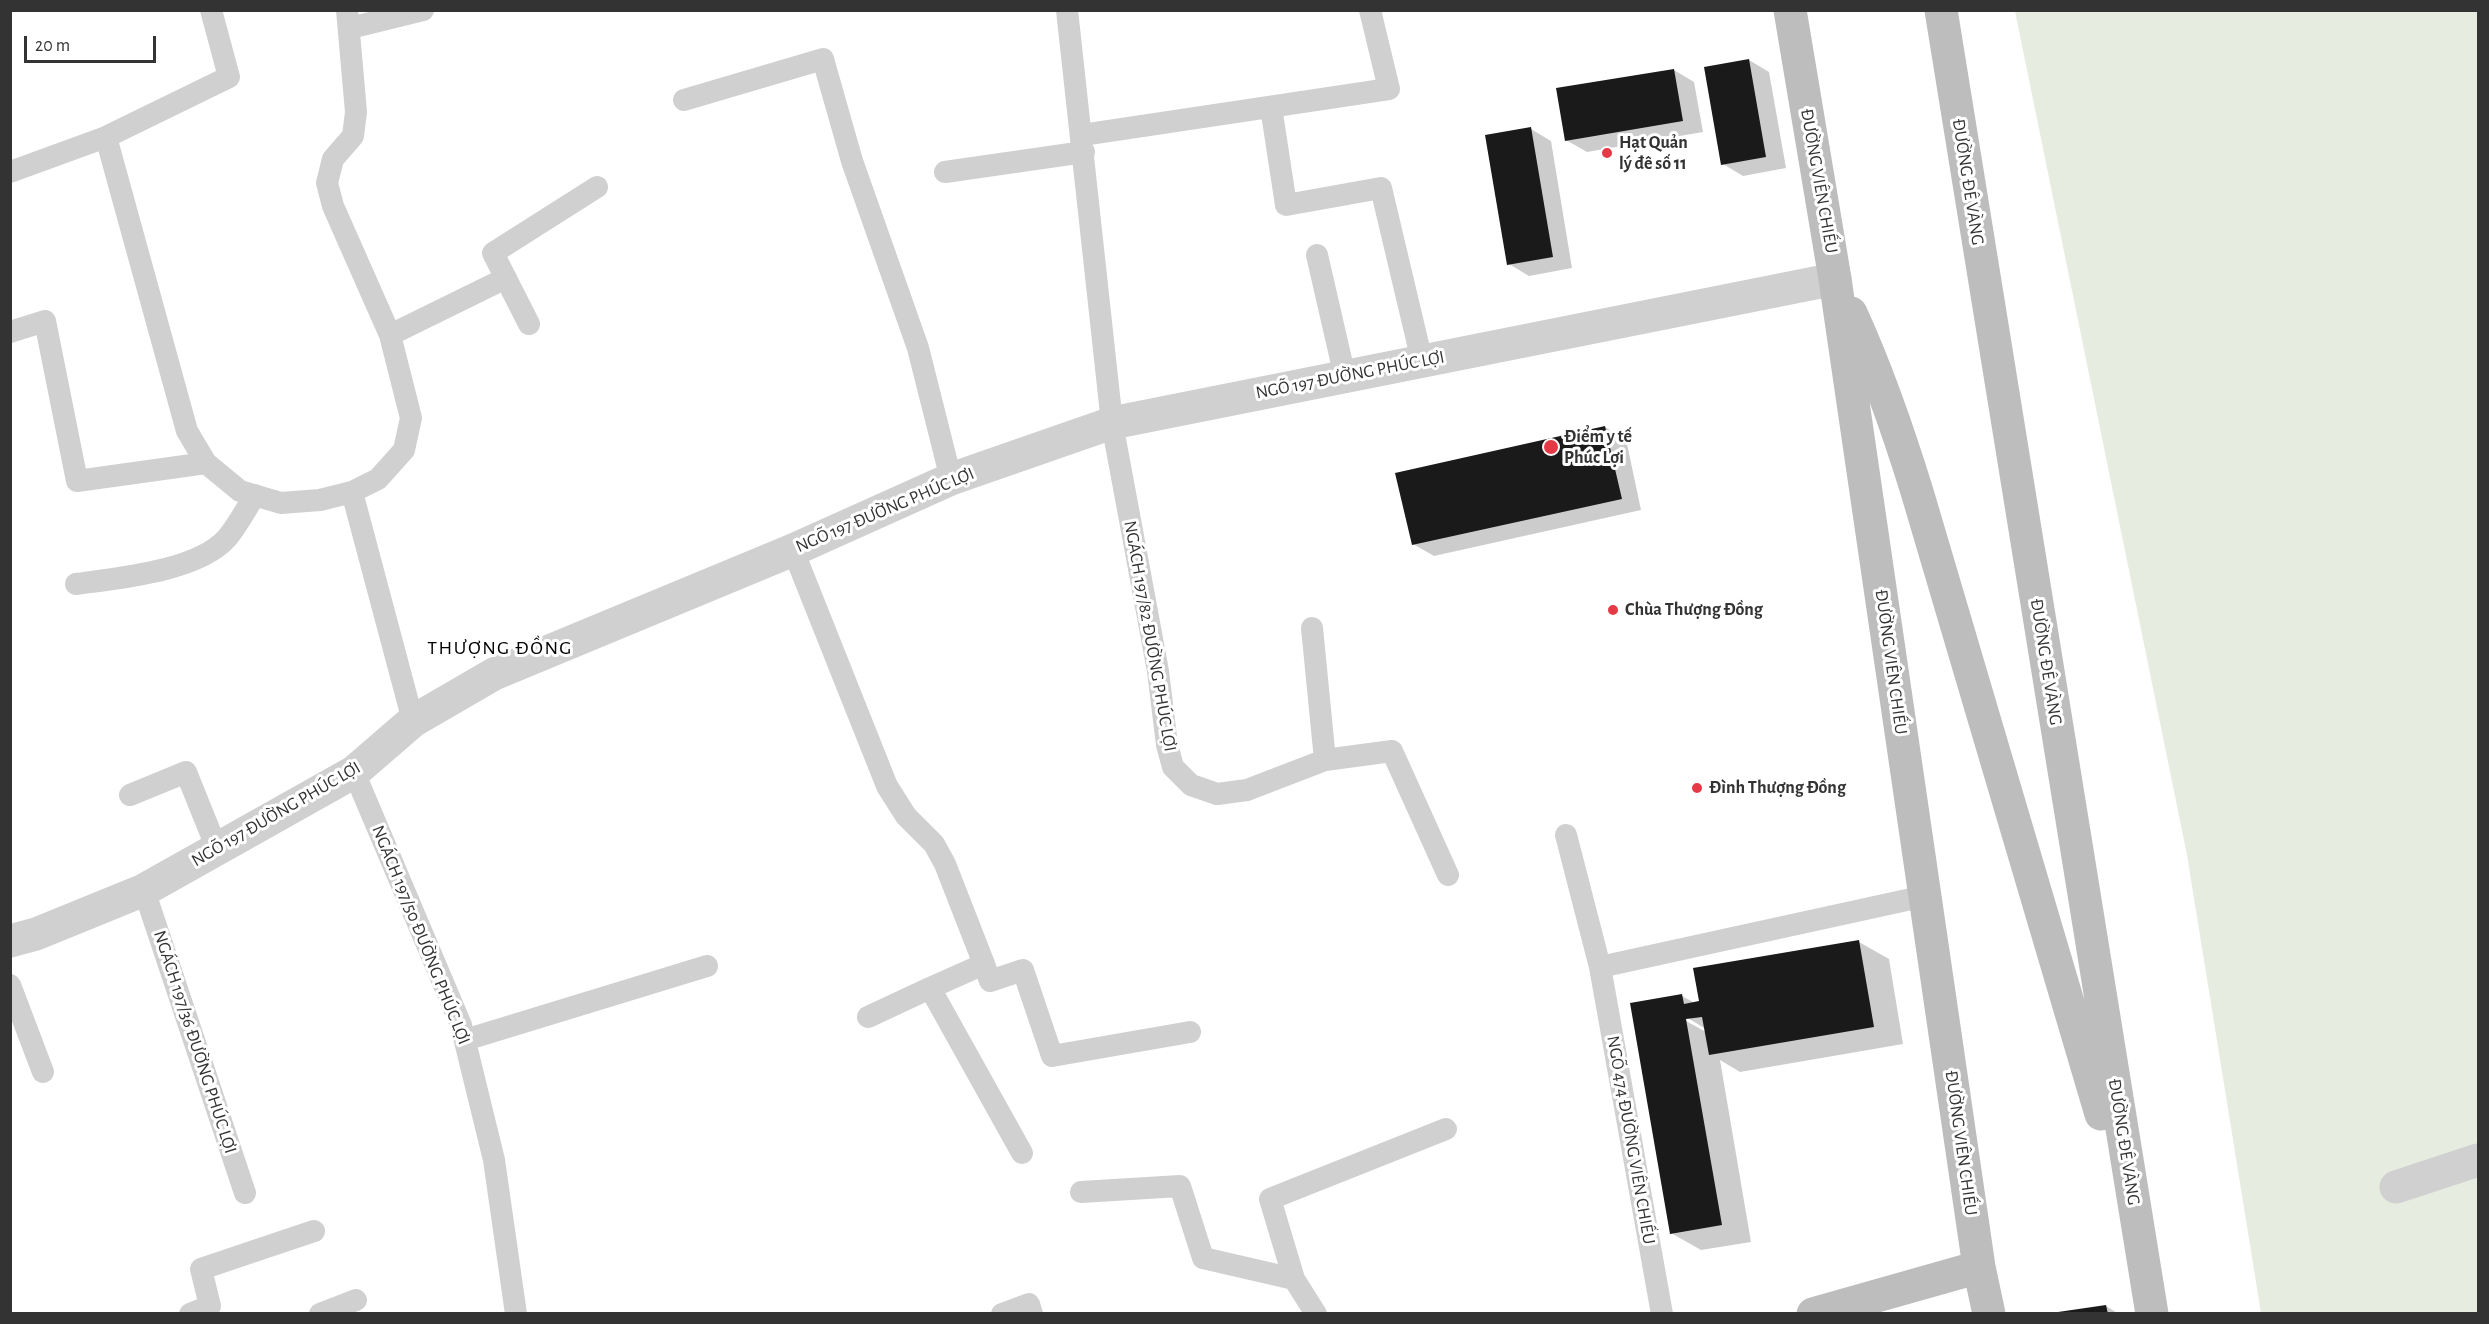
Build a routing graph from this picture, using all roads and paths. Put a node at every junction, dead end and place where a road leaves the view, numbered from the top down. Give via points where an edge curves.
1 (211, 10) edge
2 (423, 10) edge
3 (1067, 10) edge
4 (1370, 10) edge
5 (1790, 10) edge
6 (1941, 10) edge
7 (349, 19) edge
8 (684, 100) dead end
9 (1270, 107) junction
10 (106, 137) junction
11 (1083, 143) junction
12 (10, 172) edge
13 (945, 172) dead end
14 (597, 187) dead end
15 (1317, 255) dead end
16 (506, 278) junction
17 (1835, 279) junction
18 (529, 324) dead end
19 (10, 332) edge
20 (390, 335) junction
21 (1422, 361) junction
22 (1344, 376) junction
23 (1112, 423) junction
24 (206, 463) junction
25 (951, 479) junction
26 (352, 492) junction
27 (255, 495) junction
28 (794, 550) junction
29 (76, 585) dead end
30 (1312, 628) dead end
31 (413, 721) junction
32 (1325, 760) junction
33 (354, 772) junction
34 (130, 795) dead end
35 (1566, 835) dead end
36 (217, 849) junction
37 (1448, 875) dead end
38 (144, 890) junction
39 (1925, 896) junction
40 (10, 941) edge
41 (984, 964) junction
42 (707, 966) dead end
43 (1600, 967) junction
44 (10, 984) edge
45 (930, 988) junction
46 (868, 1017) dead end
47 (1190, 1032) dead end
48 (465, 1040) junction
49 (43, 1072) dead end
50 (1446, 1129) dead end
51 (1022, 1153) dead end
52 (2478, 1160) edge
53 (2396, 1187) dead end
54 (1081, 1192) dead end
55 (245, 1193) dead end
56 (314, 1231) dead end
57 (2141, 1248) junction
58 (1979, 1267) junction
59 (1294, 1279) junction
60 (356, 1300) dead end
61 (204, 1311) edge
62 (320, 1314) edge
63 (516, 1314) edge
64 (1002, 1314) edge
65 (1032, 1314) edge
66 (1316, 1314) edge
67 (1662, 1314) edge
68 (1814, 1314) edge
69 (1989, 1314) edge
70 (2152, 1314) edge

1 - 10 lane via 229,76
2 - 7 lane
3 - 11 lane, NGÁCH 197/82 ĐƯỜNG PHÚC LỢI
4 - 9 lane via 1389,89
5 - 17 main road, ĐƯỜNG VIÊN CHIẾU
6 - 57 main road, ĐƯỜNG ĐÊ VÀNG
7 - 20 lane via 356,112 353,136 333,159 327,183 333,206
8 - 25 lane via 823,59 852,161 918,348
9 - 11 lane
9 - 21 lane via 1286,205 1381,188
10 - 12 lane
10 - 24 lane via 187,431
11 - 13 lane
11 - 23 lane, NGÁCH 197/82 ĐƯỜNG PHÚC LỢI
14 - 16 lane via 493,253
15 - 22 lane
16 - 18 lane
16 - 20 lane
17 - 21 street, NGÕ 197 ĐƯỜNG PHÚC LỢI
17 - 39 main road, ĐƯỜNG VIÊN CHIẾU
17 - 57 main road via 1869,351 1897,427
19 - 24 lane via 45,321 77,481
20 - 26 lane via 411,418 404,450 378,479
21 - 22 street, NGÕ 197 ĐƯỜNG PHÚC LỢI
22 - 23 street, NGÕ 197 ĐƯỜNG PHÚC LỢI
23 - 25 street, NGÕ 197 ĐƯỜNG PHÚC LỢI
23 - 32 lane, NGÁCH 197/82 ĐƯỜNG PHÚC LỢI via 1173,767 1191,785 1217,794 1247,790
24 - 27 lane via 240,491
25 - 28 street, NGÕ 197 ĐƯỜNG PHÚC LỢI
26 - 27 lane via 320,500 281,503
26 - 31 lane
27 - 29 lane via 227,538 207,555 149,573
28 - 31 street, NGÕ 197 ĐƯỜNG PHÚC LỢI via 494,674
28 - 41 lane via 886,786 906,816 934,844
30 - 32 lane
31 - 33 street, NGÕ 197 ĐƯỜNG PHÚC LỢI
32 - 37 lane, NGÁCH 197/82 ĐƯỜNG PHÚC LỢI via 1392,751
33 - 36 street, NGÕ 197 ĐƯỜNG PHÚC LỢI
33 - 48 lane, NGÁCH 197/50 ĐƯỜNG PHÚC LỢI
34 - 36 lane via 186,772
35 - 43 lane, NGÕ 474 ĐƯỜNG VIÊN CHIẾU
36 - 38 street, NGÕ 197 ĐƯỜNG PHÚC LỢI
38 - 40 street, NGÕ 197 ĐƯỜNG PHÚC LỢI
38 - 55 lane, NGÁCH 197/36 ĐƯỜNG PHÚC LỢI
39 - 43 lane
39 - 58 main road, ĐƯỜNG VIÊN CHIẾU
41 - 45 lane
41 - 47 lane via 990,981 1023,970 1052,1056
42 - 48 lane
43 - 67 lane, NGÕ 474 ĐƯỜNG VIÊN CHIẾU
44 - 49 lane
45 - 46 lane
45 - 51 lane
48 - 63 lane, NGÁCH 197/50 ĐƯỜNG PHÚC LỢI via 494,1160
50 - 59 lane via 1270,1199
52 - 53 street
54 - 59 lane via 1180,1186 1203,1258
56 - 61 lane via 201,1269
57 - 70 main road, ĐƯỜNG ĐÊ VÀNG
58 - 68 main road
58 - 69 main road, ĐƯỜNG VIÊN CHIẾU
59 - 66 lane
60 - 62 lane
64 - 65 lane via 1029,1304

